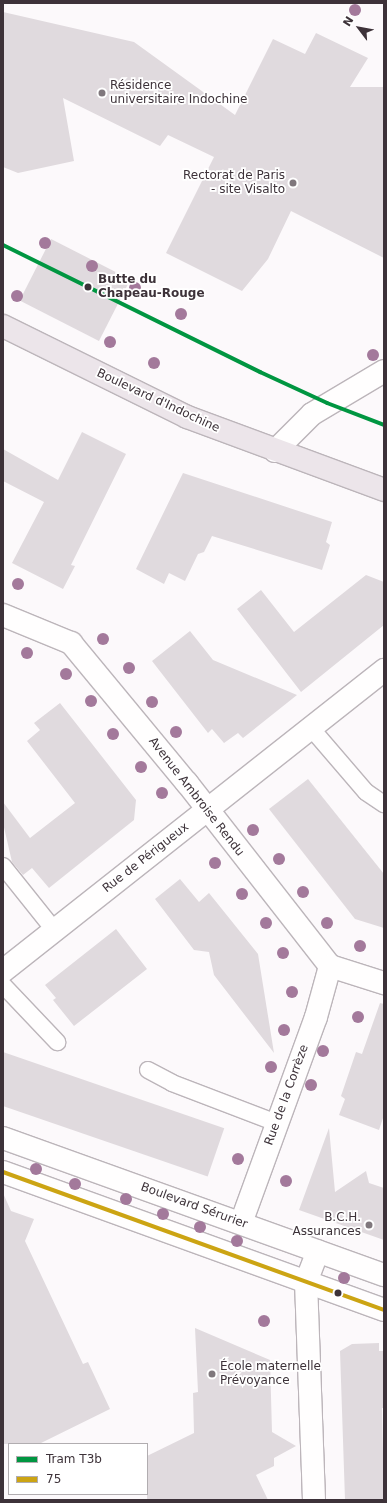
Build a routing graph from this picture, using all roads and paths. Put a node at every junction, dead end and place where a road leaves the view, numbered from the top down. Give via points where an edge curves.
1 (3, 326) edge
2 (384, 371) edge
3 (275, 451) junction
4 (384, 490) edge
5 (3, 615) edge
6 (384, 670) edge
7 (311, 728) junction
8 (384, 804) edge
9 (207, 810) junction
10 (3, 866) edge
11 (54, 930) junction
12 (330, 966) junction
13 (3, 971) edge
14 (384, 983) edge
15 (3, 984) edge
16 (57, 1042) dead end
17 (148, 1070) dead end
18 (277, 1123) junction
19 (3, 1138) edge
20 (3, 1172) edge
21 (241, 1223) junction
22 (318, 1251) junction
23 (384, 1275) edge
24 (306, 1282) junction
25 (384, 1310) edge
26 (314, 1500) edge

1 - 3 main road, Boulevard d'Indochine via 187,417
2 - 3 street via 312,414
3 - 4 main road, Boulevard d'Indochine
5 - 9 street, Avenue Ambroise Rendu via 71,643
6 - 7 street, Rue de Périgueux
7 - 8 lane via 366,792
7 - 9 street, Rue de Périgueux
9 - 11 street, Rue de Périgueux
9 - 12 street, Avenue Ambroise Rendu
10 - 11 lane
11 - 13 street, Rue de Périgueux
12 - 14 street
12 - 18 street, Rue de la Corrèze via 316,1017
15 - 16 lane
17 - 18 lane via 172,1083
18 - 21 street, Rue de la Corrèze
19 - 21 street, Boulevard Sérurier
20 - 24 street
21 - 22 street, Boulevard Sérurier
22 - 23 street, Boulevard Sérurier
22 - 24 street
24 - 25 street
24 - 26 street

